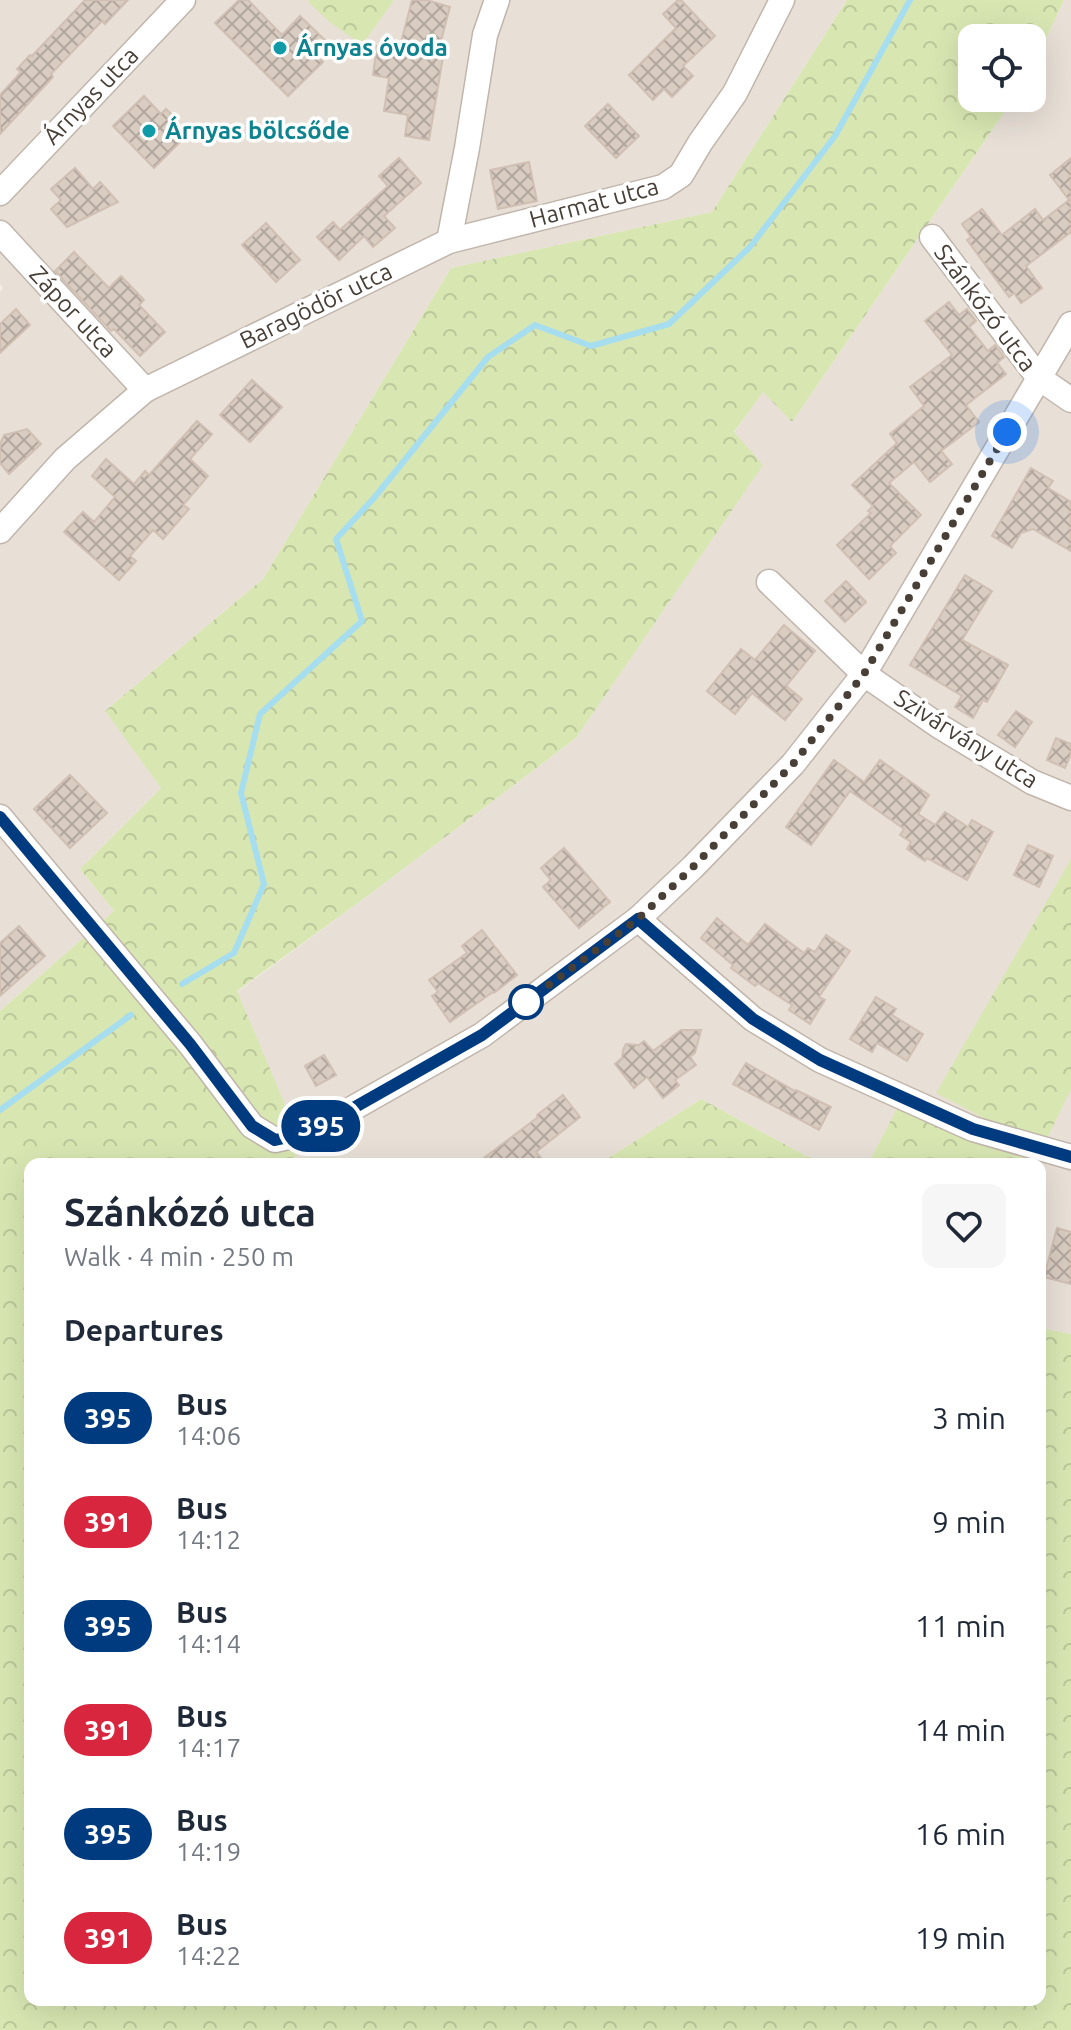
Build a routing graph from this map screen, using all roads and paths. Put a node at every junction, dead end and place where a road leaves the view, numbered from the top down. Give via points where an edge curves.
1 (183, 0) edge
2 (497, 0) edge
3 (782, 0) edge
4 (0, 193) edge
5 (0, 233) edge
6 (932, 237) dead end
7 (449, 241) junction
8 (1071, 324) edge
9 (1039, 378) junction
10 (145, 390) junction
11 (1071, 400) edge
12 (0, 531) edge
13 (769, 582) dead end
14 (864, 674) junction
15 (1071, 798) edge
16 (0, 817) edge
17 (638, 919) junction
18 (1071, 1157) edge

1 - 4 street, Árnyas utca
2 - 7 street via 485,35
3 - 7 street, Harmat utca via 735,93 681,175 663,187
5 - 10 street, Zápor utca
6 - 9 street, Szánkózó utca
7 - 10 street, Baragödör utca
8 - 9 street, Szánkózó utca
9 - 11 street
9 - 14 street, Szánkózó utca
10 - 12 street, Baragödör utca via 65,459
13 - 14 street
14 - 15 street, Szivárvány utca via 1032,782
14 - 17 street, Szánkózó utca via 793,764
16 - 17 street, Szánkózó utca via 252,1126 275,1140 311,1132 482,1035
17 - 18 street via 753,1019 820,1060 973,1129

